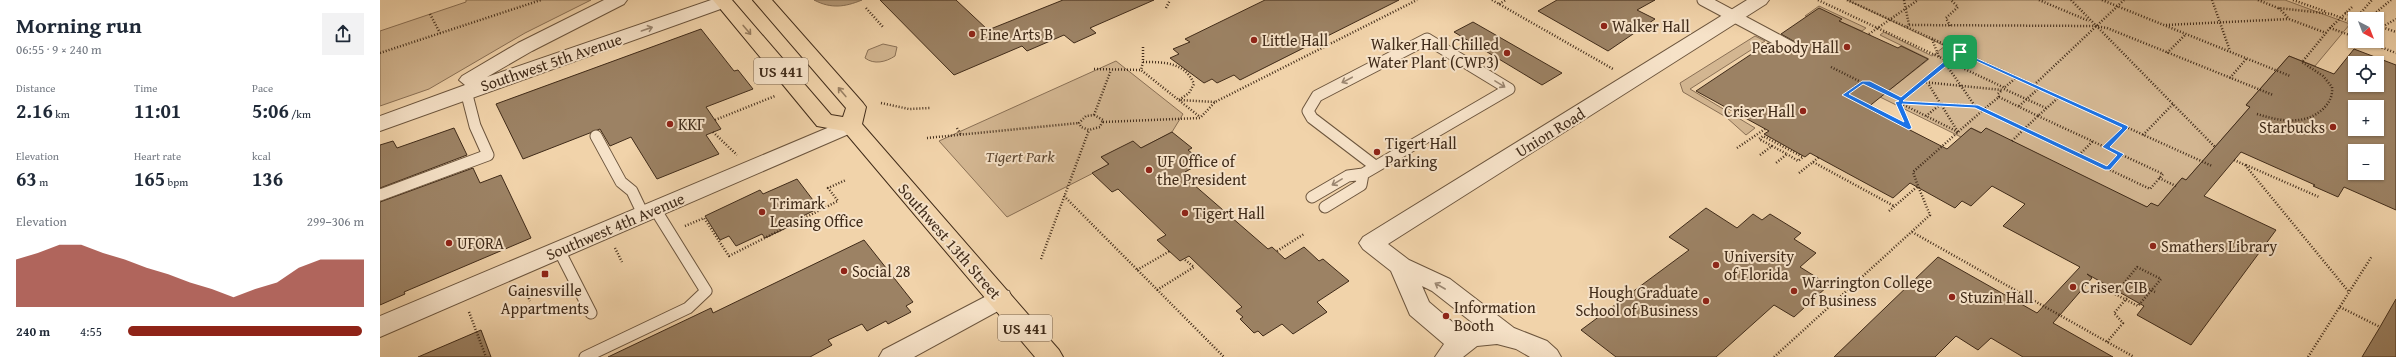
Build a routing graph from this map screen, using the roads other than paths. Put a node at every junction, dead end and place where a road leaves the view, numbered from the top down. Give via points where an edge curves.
1 (618, 0) edge
2 (762, 0) edge
3 (1703, 0) edge
4 (1760, 0) edge
5 (722, 1) edge
6 (1735, 16) junction
7 (1791, 47) dead end
8 (466, 91) junction
9 (425, 106) junction
10 (380, 124) edge
11 (850, 125) junction
12 (596, 136) dead end
13 (1375, 166) junction
14 (1363, 174) junction
15 (380, 195) edge
16 (1312, 197) dead end
17 (1325, 207) dead end
18 (649, 211) junction
19 (559, 250) junction
20 (1401, 266) junction
21 (1000, 298) junction
22 (591, 313) dead end
23 (380, 327) edge
24 (1505, 334) junction
25 (1454, 351) edge
26 (585, 357) edge
27 (892, 357) edge
28 (1050, 357) edge
29 (1548, 357) edge

1 - 9 street via 525,47
11 -> 2 main road, US 441 via 856,108
3 - 6 lane
4 - 6 street, Union Road
8 -> 5 street, Southwest 5th Avenue
5 -> 11 main road, US 441 via 824,121
6 - 7 lane
6 - 20 street, Union Road via 1371,243
8 - 9 street, Southwest 5th Avenue
8 - 15 lane via 475,126 488,154
9 - 10 street, Southwest 5th Avenue
11 - 18 street, Southwest 4th Avenue
11 - 21 main road, Southwest 13th Street / US 441
12 - 18 lane via 621,182
13 - 13 lane via 1509,89 1426,38 1317,96 1308,111 1312,118
13 - 14 lane
14 -> 16 lane via 1348,176
14 - 17 lane via 1361,185
18 - 19 street, Southwest 4th Avenue
18 - 26 lane via 706,291 688,308
19 - 22 lane
19 - 23 street, Southwest 4th Avenue
24 -> 20 street, Union Road via 1441,285
20 - 25 street, Union Road via 1419,308
21 - 27 street
21 - 28 main road, Southwest 13th Street / US 441
24 - 25 street, Union Road via 1484,335
24 - 29 street, Union Road via 1529,342

